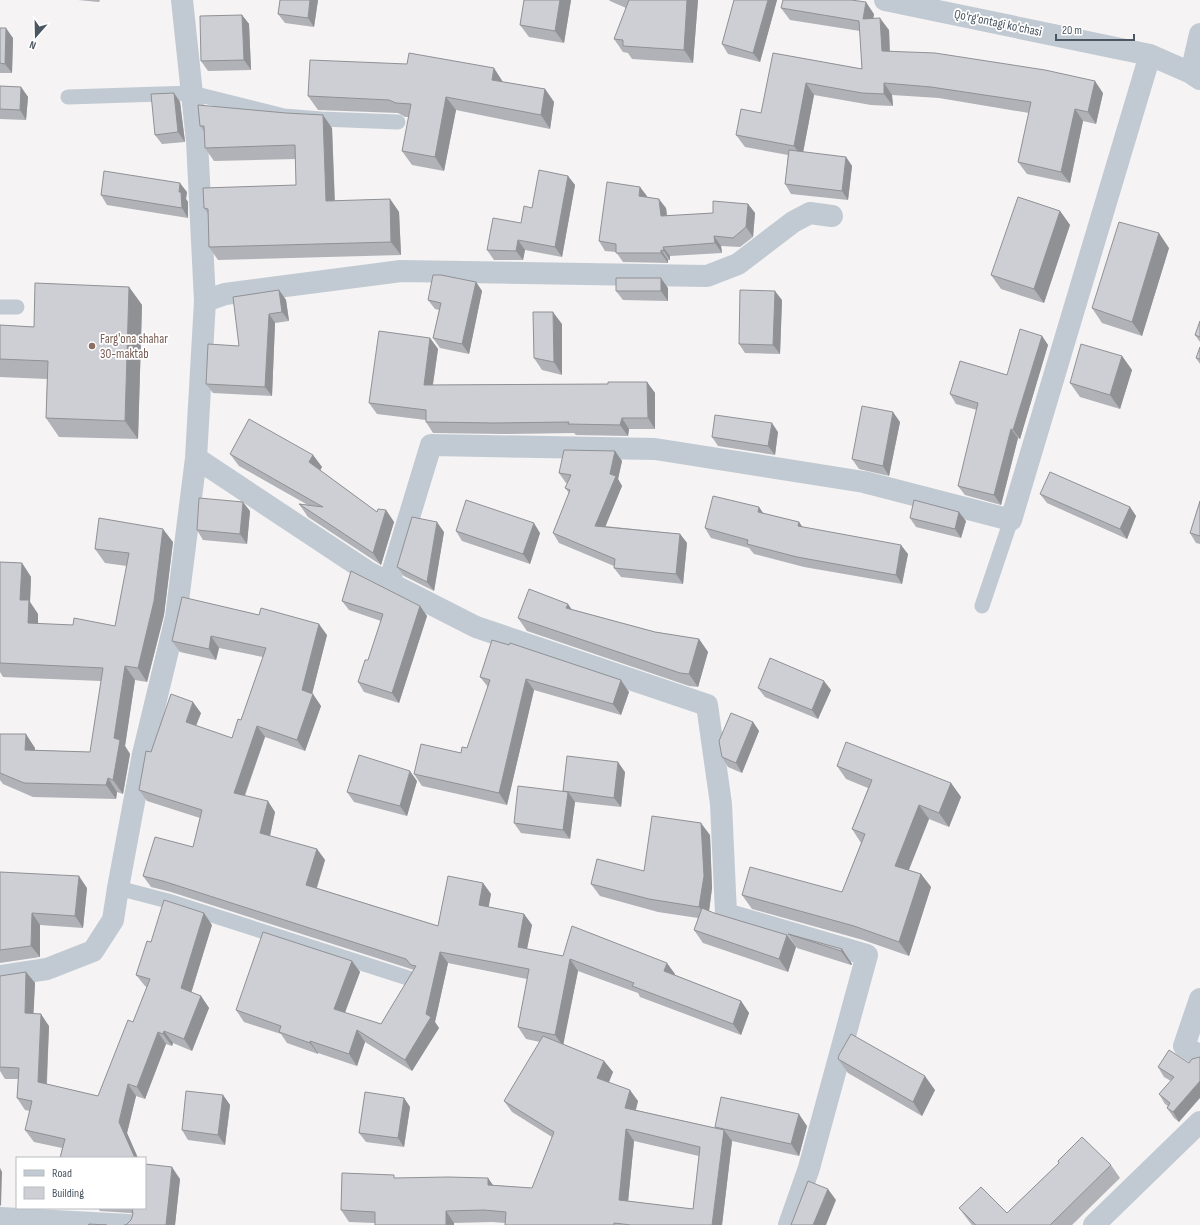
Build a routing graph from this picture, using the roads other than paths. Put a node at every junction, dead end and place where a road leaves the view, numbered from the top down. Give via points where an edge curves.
1 (182, 0) edge
2 (885, 0) edge
3 (1200, 34) edge
4 (1150, 55) junction
5 (1195, 76) edge
6 (192, 93) junction
7 (68, 97) dead end
8 (398, 122) edge
9 (832, 216) dead end
10 (205, 301) junction
11 (0, 306) edge
12 (17, 307) dead end
13 (196, 458) junction
14 (1011, 520) junction
15 (389, 583) junction
16 (982, 606) dead end
17 (118, 888) junction
18 (0, 976) edge
19 (411, 979) edge
20 (1200, 999) edge
21 (1200, 1056) edge
22 (1200, 1122) edge
23 (0, 1218) edge
24 (129, 1225) edge
25 (789, 1225) edge
26 (1094, 1225) edge

1 - 6 street
2 - 4 street, Qo'rg'ontagi ko'chasi
3 - 5 street
4 - 5 street, Qo'rg'ontagi ko'chasi
4 - 14 street
6 - 7 lane
6 - 8 lane via 284,116
6 - 10 street
9 - 10 street via 810,213 793,222 738,264 707,276 401,271 225,294
10 - 13 street
11 - 12 lane
13 - 15 street via 368,572
13 - 17 street via 176,617 143,754
14 - 15 street via 864,482 655,449 431,444
14 - 16 lane
15 - 25 street via 476,627 707,705 721,804 726,914 867,955 809,1168
17 - 18 street via 113,920 93,951 47,969
17 - 19 lane via 168,901
20 - 21 street via 1184,1046
22 - 26 street
23 - 24 street

